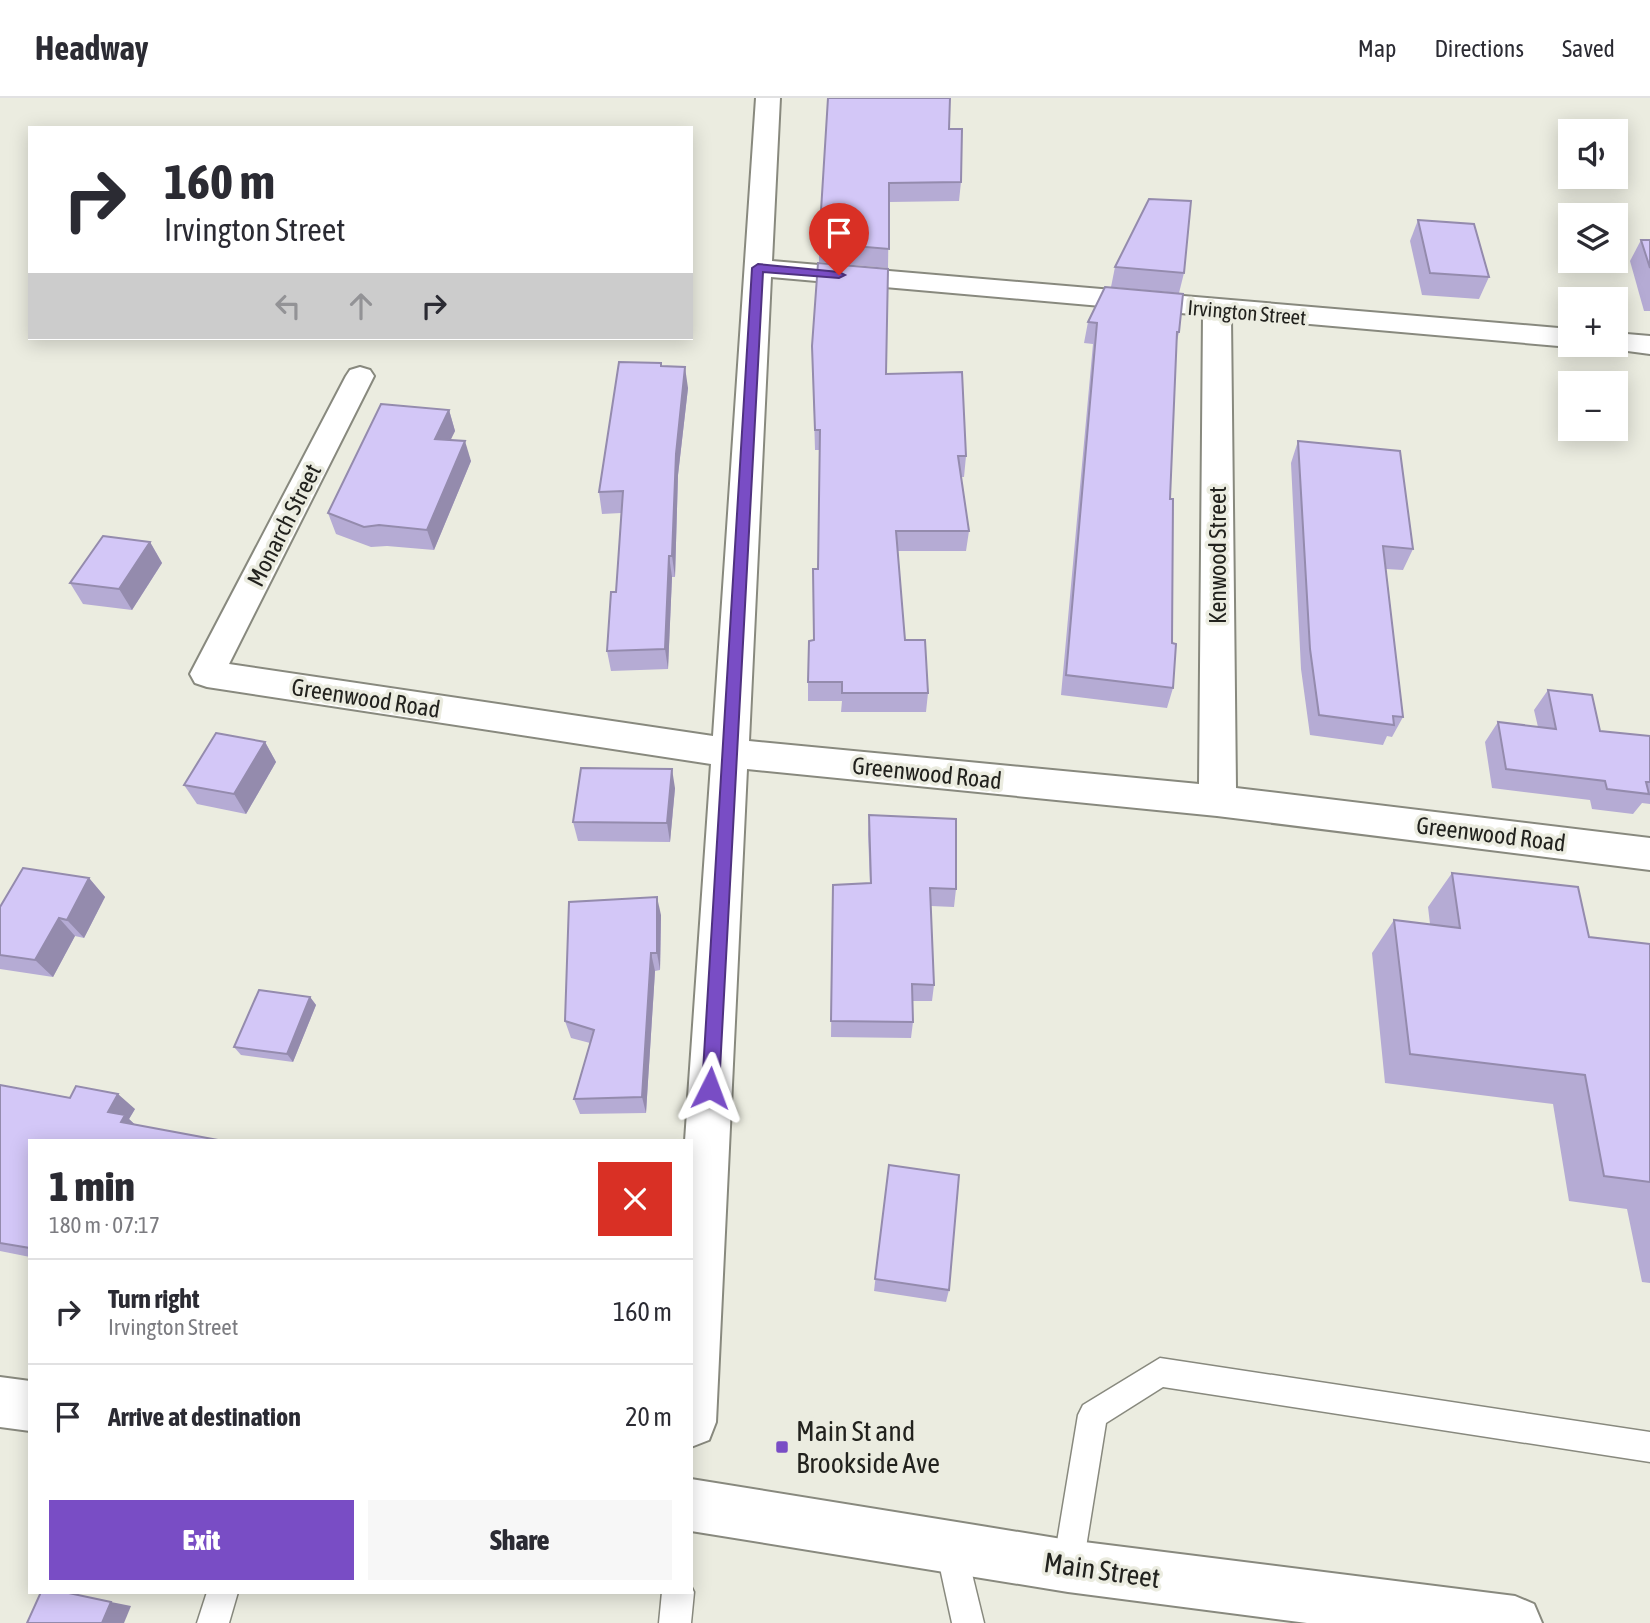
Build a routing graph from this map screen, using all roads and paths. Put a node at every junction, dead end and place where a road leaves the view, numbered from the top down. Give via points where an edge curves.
1 (768, 98) edge
2 (758, 268) junction
3 (1217, 310) junction
4 (1558, 337) edge
5 (1628, 343) edge
6 (1650, 345) edge
7 (360, 376) dead end
8 (207, 674) joint
9 (730, 753) junction
10 (1217, 801) junction
11 (1650, 854) edge
12 (693, 1388) edge
13 (0, 1402) edge
14 (28, 1406) edge
15 (1650, 1447) edge
16 (693, 1505) edge
17 (950, 1545) junction
18 (1068, 1566) junction
19 (222, 1594) edge
20 (678, 1594) edge
21 (212, 1623) edge
22 (675, 1623) edge
23 (968, 1623) edge
24 (1515, 1623) edge

1 - 2 street
2 - 3 street, Irvington Street
2 - 9 street
3 - 4 street, Irvington Street
3 - 10 street, Kenwood Street
5 - 6 street
7 - 8 street, Monarch Street
8 - 9 street, Greenwood Road
9 - 10 street, Greenwood Road
9 - 12 street
10 - 11 street, Greenwood Road
13 - 14 street
15 - 18 lane via 1160,1372 1093,1415
16 - 17 street, Main Street
17 - 18 street, Main Street
17 - 23 lane
18 - 24 street, Main Street
19 - 21 lane
20 - 22 lane

